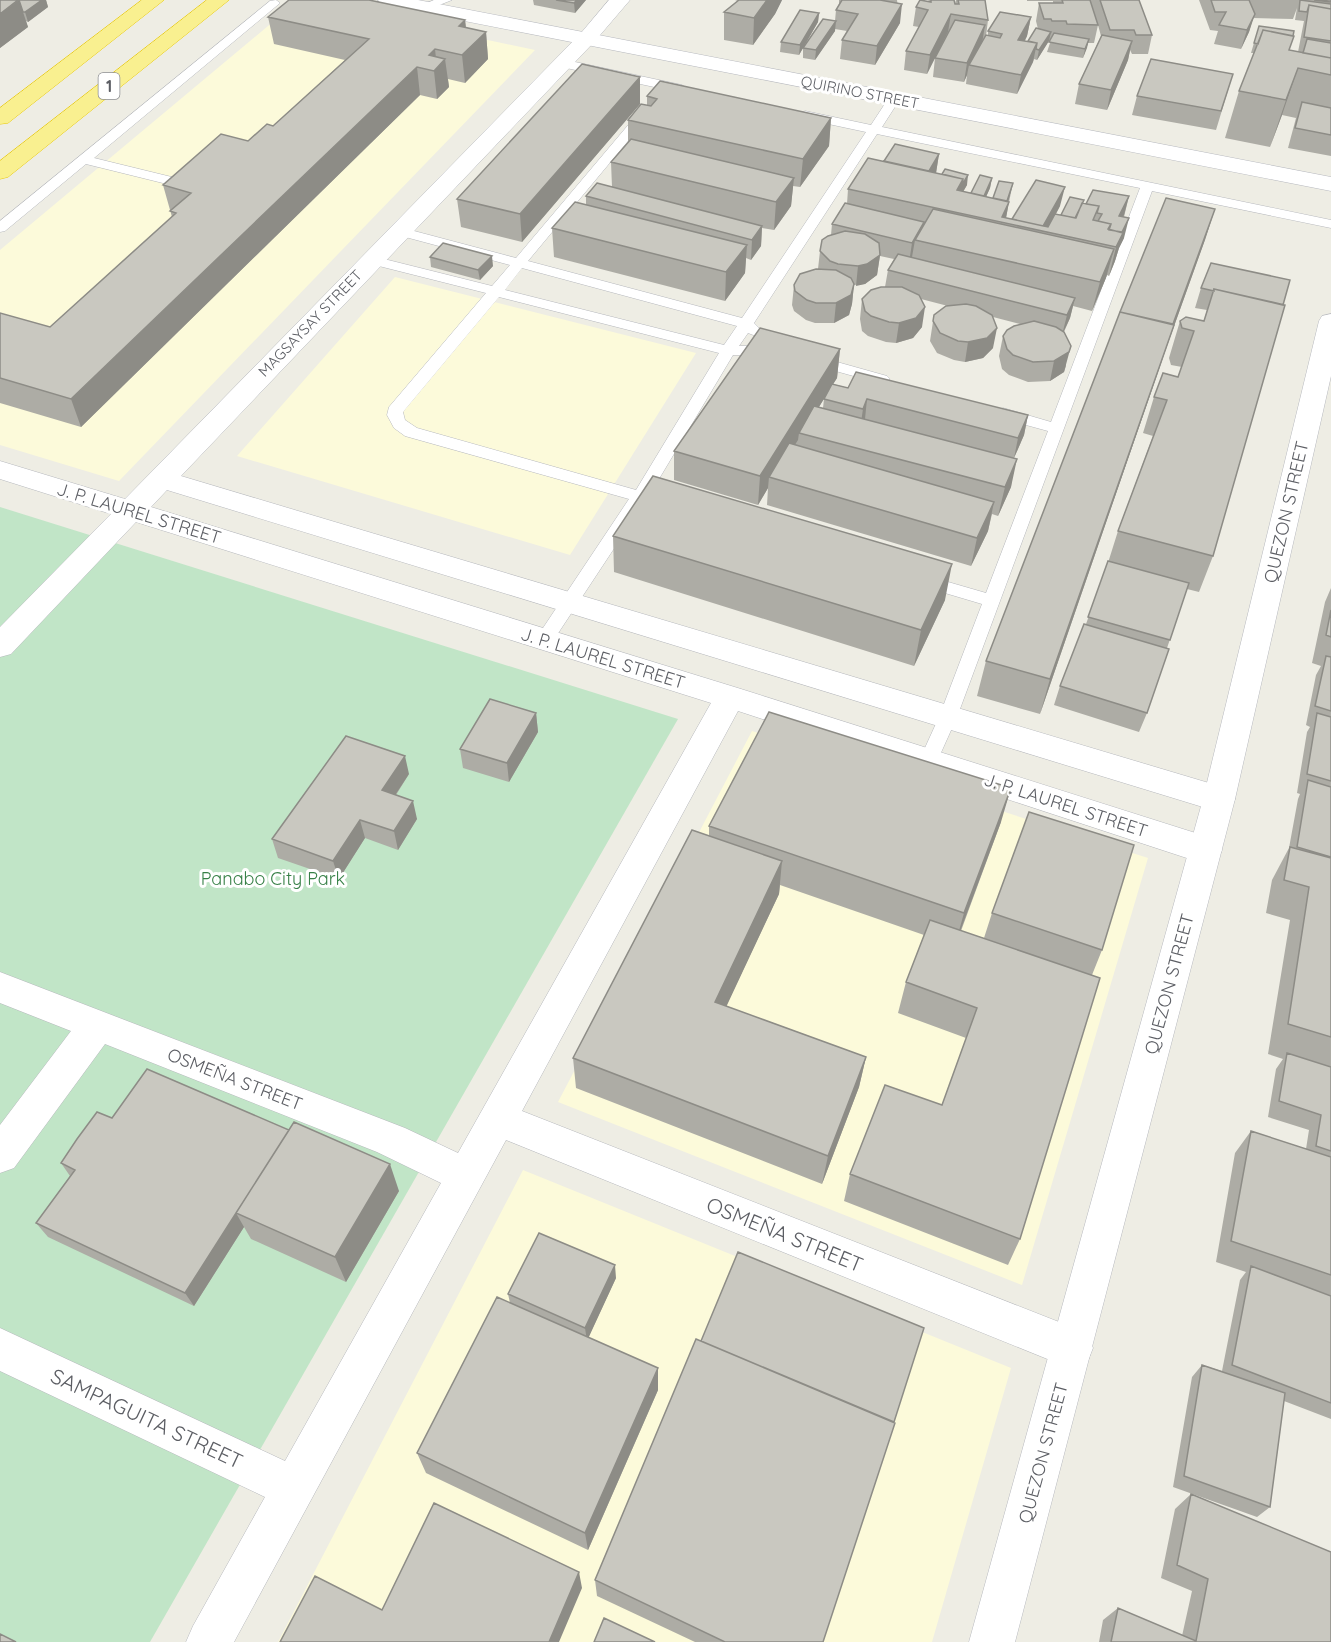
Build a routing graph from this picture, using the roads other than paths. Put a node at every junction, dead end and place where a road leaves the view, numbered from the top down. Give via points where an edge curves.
1 (154, 0) edge
2 (219, 0) edge
3 (388, 0) edge
4 (446, 0) edge
5 (620, 0) edge
6 (274, 3) dead end
7 (424, 7) junction
8 (588, 38) junction
9 (561, 63) junction
10 (701, 93) edge
11 (659, 95) junction
12 (894, 99) junction
13 (793, 112) edge
14 (0, 118) edge
15 (873, 129) junction
16 (84, 159) junction
17 (0, 172) edge
18 (179, 183) edge
19 (1331, 184) edge
20 (1148, 185) junction
21 (1331, 224) edge
22 (0, 228) edge
23 (399, 231) junction
24 (372, 260) junction
25 (520, 264) junction
26 (497, 292) junction
27 (1331, 321) edge
28 (746, 324) junction
29 (729, 351) junction
30 (787, 353) junction
31 (902, 385) edge
32 (992, 410) edge
33 (1058, 429) junction
34 (0, 470) edge
35 (160, 479) junction
36 (640, 496) junction
37 (130, 510) junction
38 (686, 510) edge
39 (912, 578) edge
40 (991, 601) junction
41 (569, 604) junction
42 (545, 639) junction
43 (0, 646) edge
44 (730, 697) junction
45 (948, 717) junction
46 (928, 761) junction
47 (1219, 799) junction
48 (1205, 850) junction
49 (0, 987) edge
50 (97, 1026) junction
51 (498, 1119) junction
52 (0, 1155) edge
53 (467, 1176) junction
54 (1072, 1348) junction
55 (0, 1349) edge
56 (294, 1488) junction
57 (210, 1642) edge
58 (992, 1642) edge

1 - 14 highway, 1
2 - 17 highway, 1
3 - 7 street, QUIRINO STREET
4 - 7 lane
5 - 8 street, MAGSAYSAY STREET
6 - 16 lane
7 - 8 street, QUIRINO STREET
8 - 9 street, MAGSAYSAY STREET
8 - 12 street, QUIRINO STREET
9 - 11 lane
9 - 23 street, MAGSAYSAY STREET
10 - 11 lane
11 - 25 lane
12 - 15 lane
12 - 19 street, QUIRINO STREET
13 - 15 lane
15 - 20 lane
15 - 28 lane
16 - 18 lane
16 - 22 lane
20 - 21 lane
20 - 33 lane
23 - 24 street, MAGSAYSAY STREET
23 - 25 lane
24 - 26 lane
24 - 35 street, MAGSAYSAY STREET
25 - 26 lane
25 - 28 lane
26 - 29 lane
26 - 36 lane via 395,411 395,419 411,432
27 - 47 street, QUEZON STREET
28 - 29 lane
28 - 30 lane
29 - 30 lane
29 - 36 lane
30 - 31 lane
32 - 33 lane
33 - 40 lane
34 - 37 street, J. P. LAUREL STREET
35 - 37 street, MAGSAYSAY STREET
35 - 41 street
36 - 38 lane
36 - 41 lane
37 - 42 street, J. P. LAUREL STREET
37 - 43 street, MAGSAYSAY STREET
39 - 40 lane
40 - 45 lane
41 - 42 lane
41 - 45 street
42 - 44 street, J. P. LAUREL STREET
44 - 46 street, J. P. LAUREL STREET
44 - 51 street
45 - 46 lane
45 - 47 street
46 - 48 street, J. P. LAUREL STREET
47 - 48 street, QUEZON STREET
48 - 54 street, QUEZON STREET
49 - 50 street, OSMEÑA STREET
50 - 52 street
50 - 53 street, OSMEÑA STREET via 391,1140
51 - 53 street
51 - 54 street, OSMEÑA STREET
53 - 56 street
54 - 58 street, QUEZON STREET
55 - 56 street, SAMPAGUITA STREET
56 - 57 street

